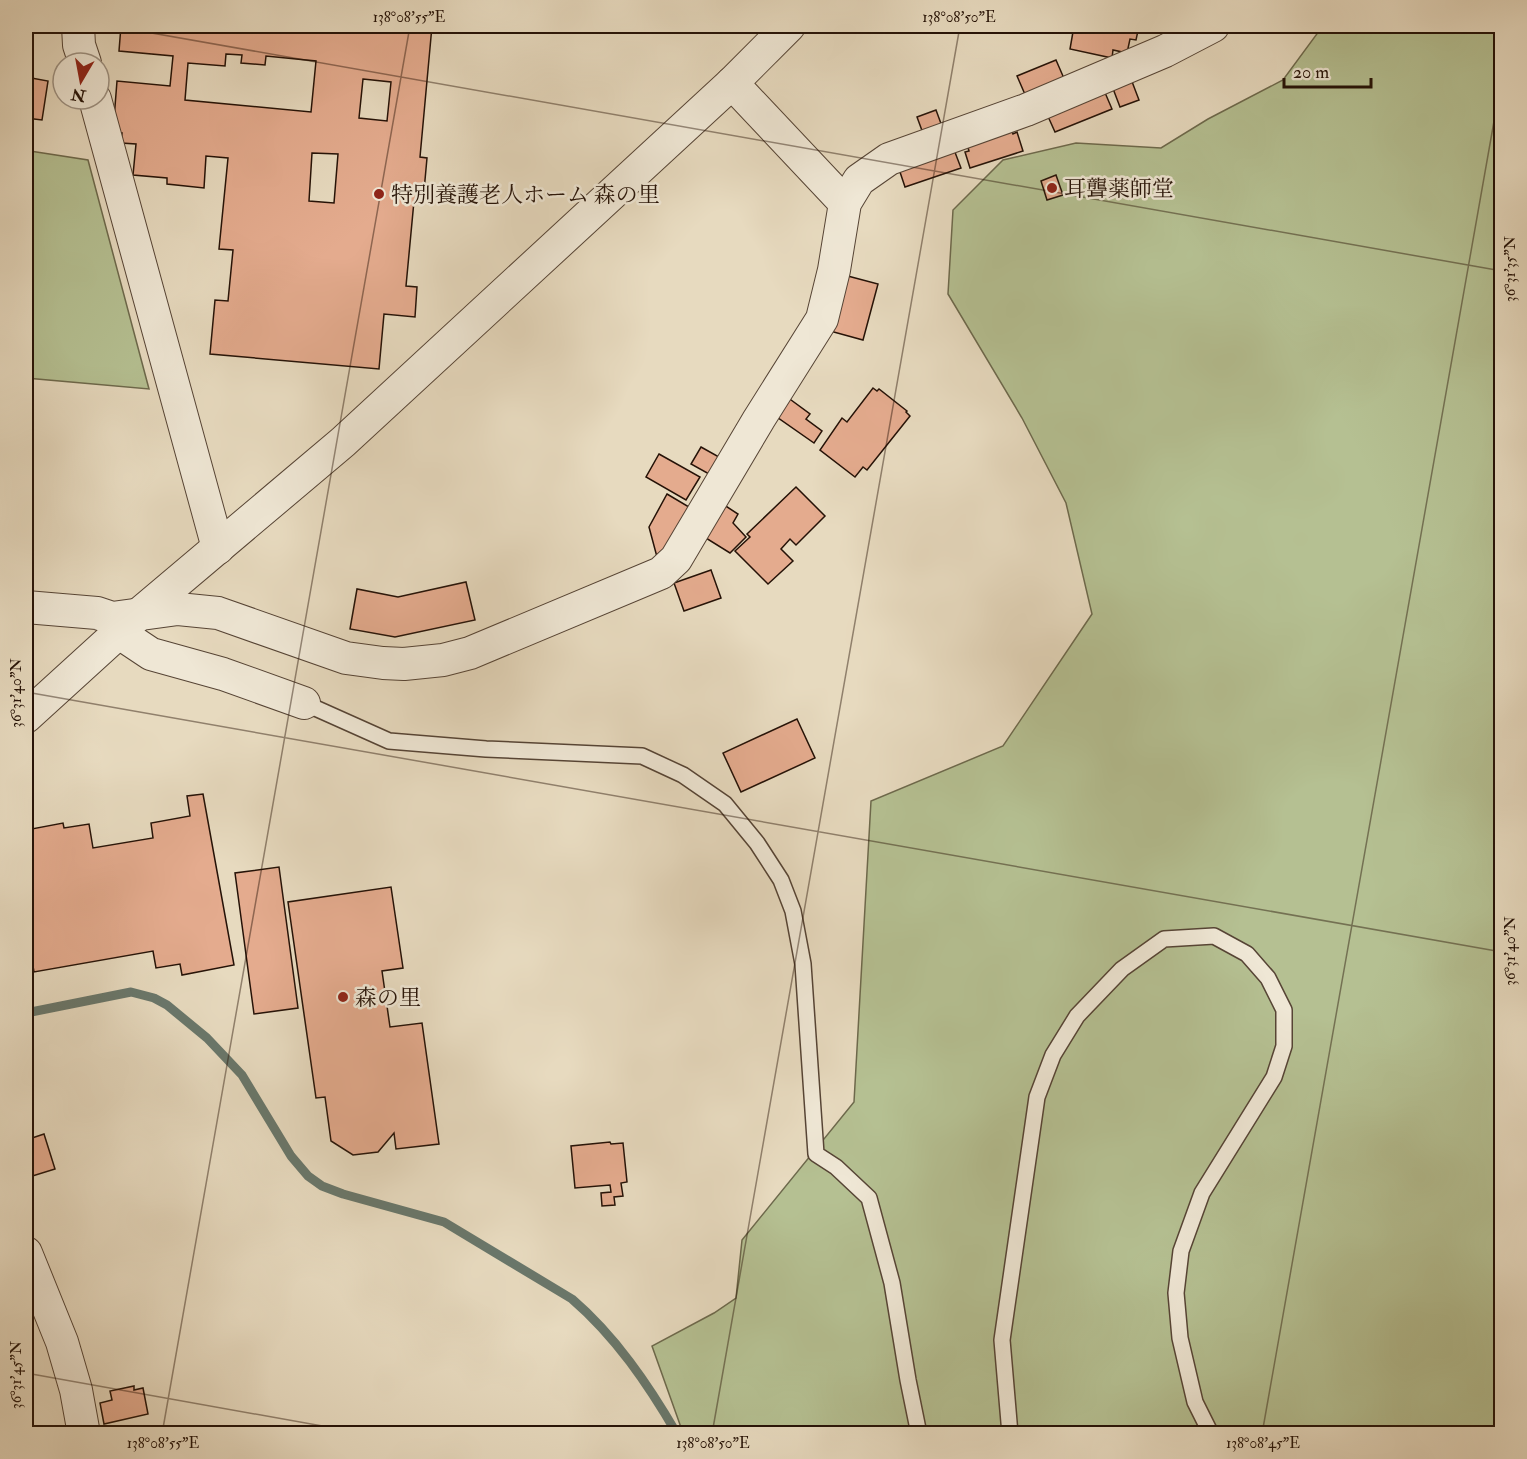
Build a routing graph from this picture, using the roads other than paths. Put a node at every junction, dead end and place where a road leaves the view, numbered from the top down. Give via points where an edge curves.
1 (789, 26) edge
2 (1213, 26) edge
3 (732, 83) junction
4 (98, 111) edge
5 (845, 203) junction
6 (218, 548) junction
7 (26, 607) edge
8 (128, 623) junction
9 (304, 703) joint
10 (26, 717) edge
11 (26, 1253) edge
12 (84, 1434) edge
13 (920, 1434) edge
14 (1010, 1434) edge
15 (1211, 1434) edge

1 - 3 street
2 - 5 street via 1165,51 1026,110 889,159 860,180
3 - 5 street
3 - 6 street via 343,442
4 - 6 street
5 - 8 street via 822,319 676,559 661,573 470,653 404,664 346,658 218,613 178,609
6 - 8 street
7 - 8 street via 97,613
8 - 9 street via 151,654
8 - 10 street
9 - 13 lane via 389,741 642,756 683,775 724,804 757,843 781,880 793,911 803,964 816,1154 869,1198 892,1283
11 - 12 street via 62,1342
14 - 15 lane via 1002,1340 1037,1097 1053,1055 1077,1016 1122,969 1164,939 1214,936 1247,954 1268,978 1284,1010 1284,1046 1274,1077 1202,1193 1181,1251 1176,1293 1180,1338 1195,1402

